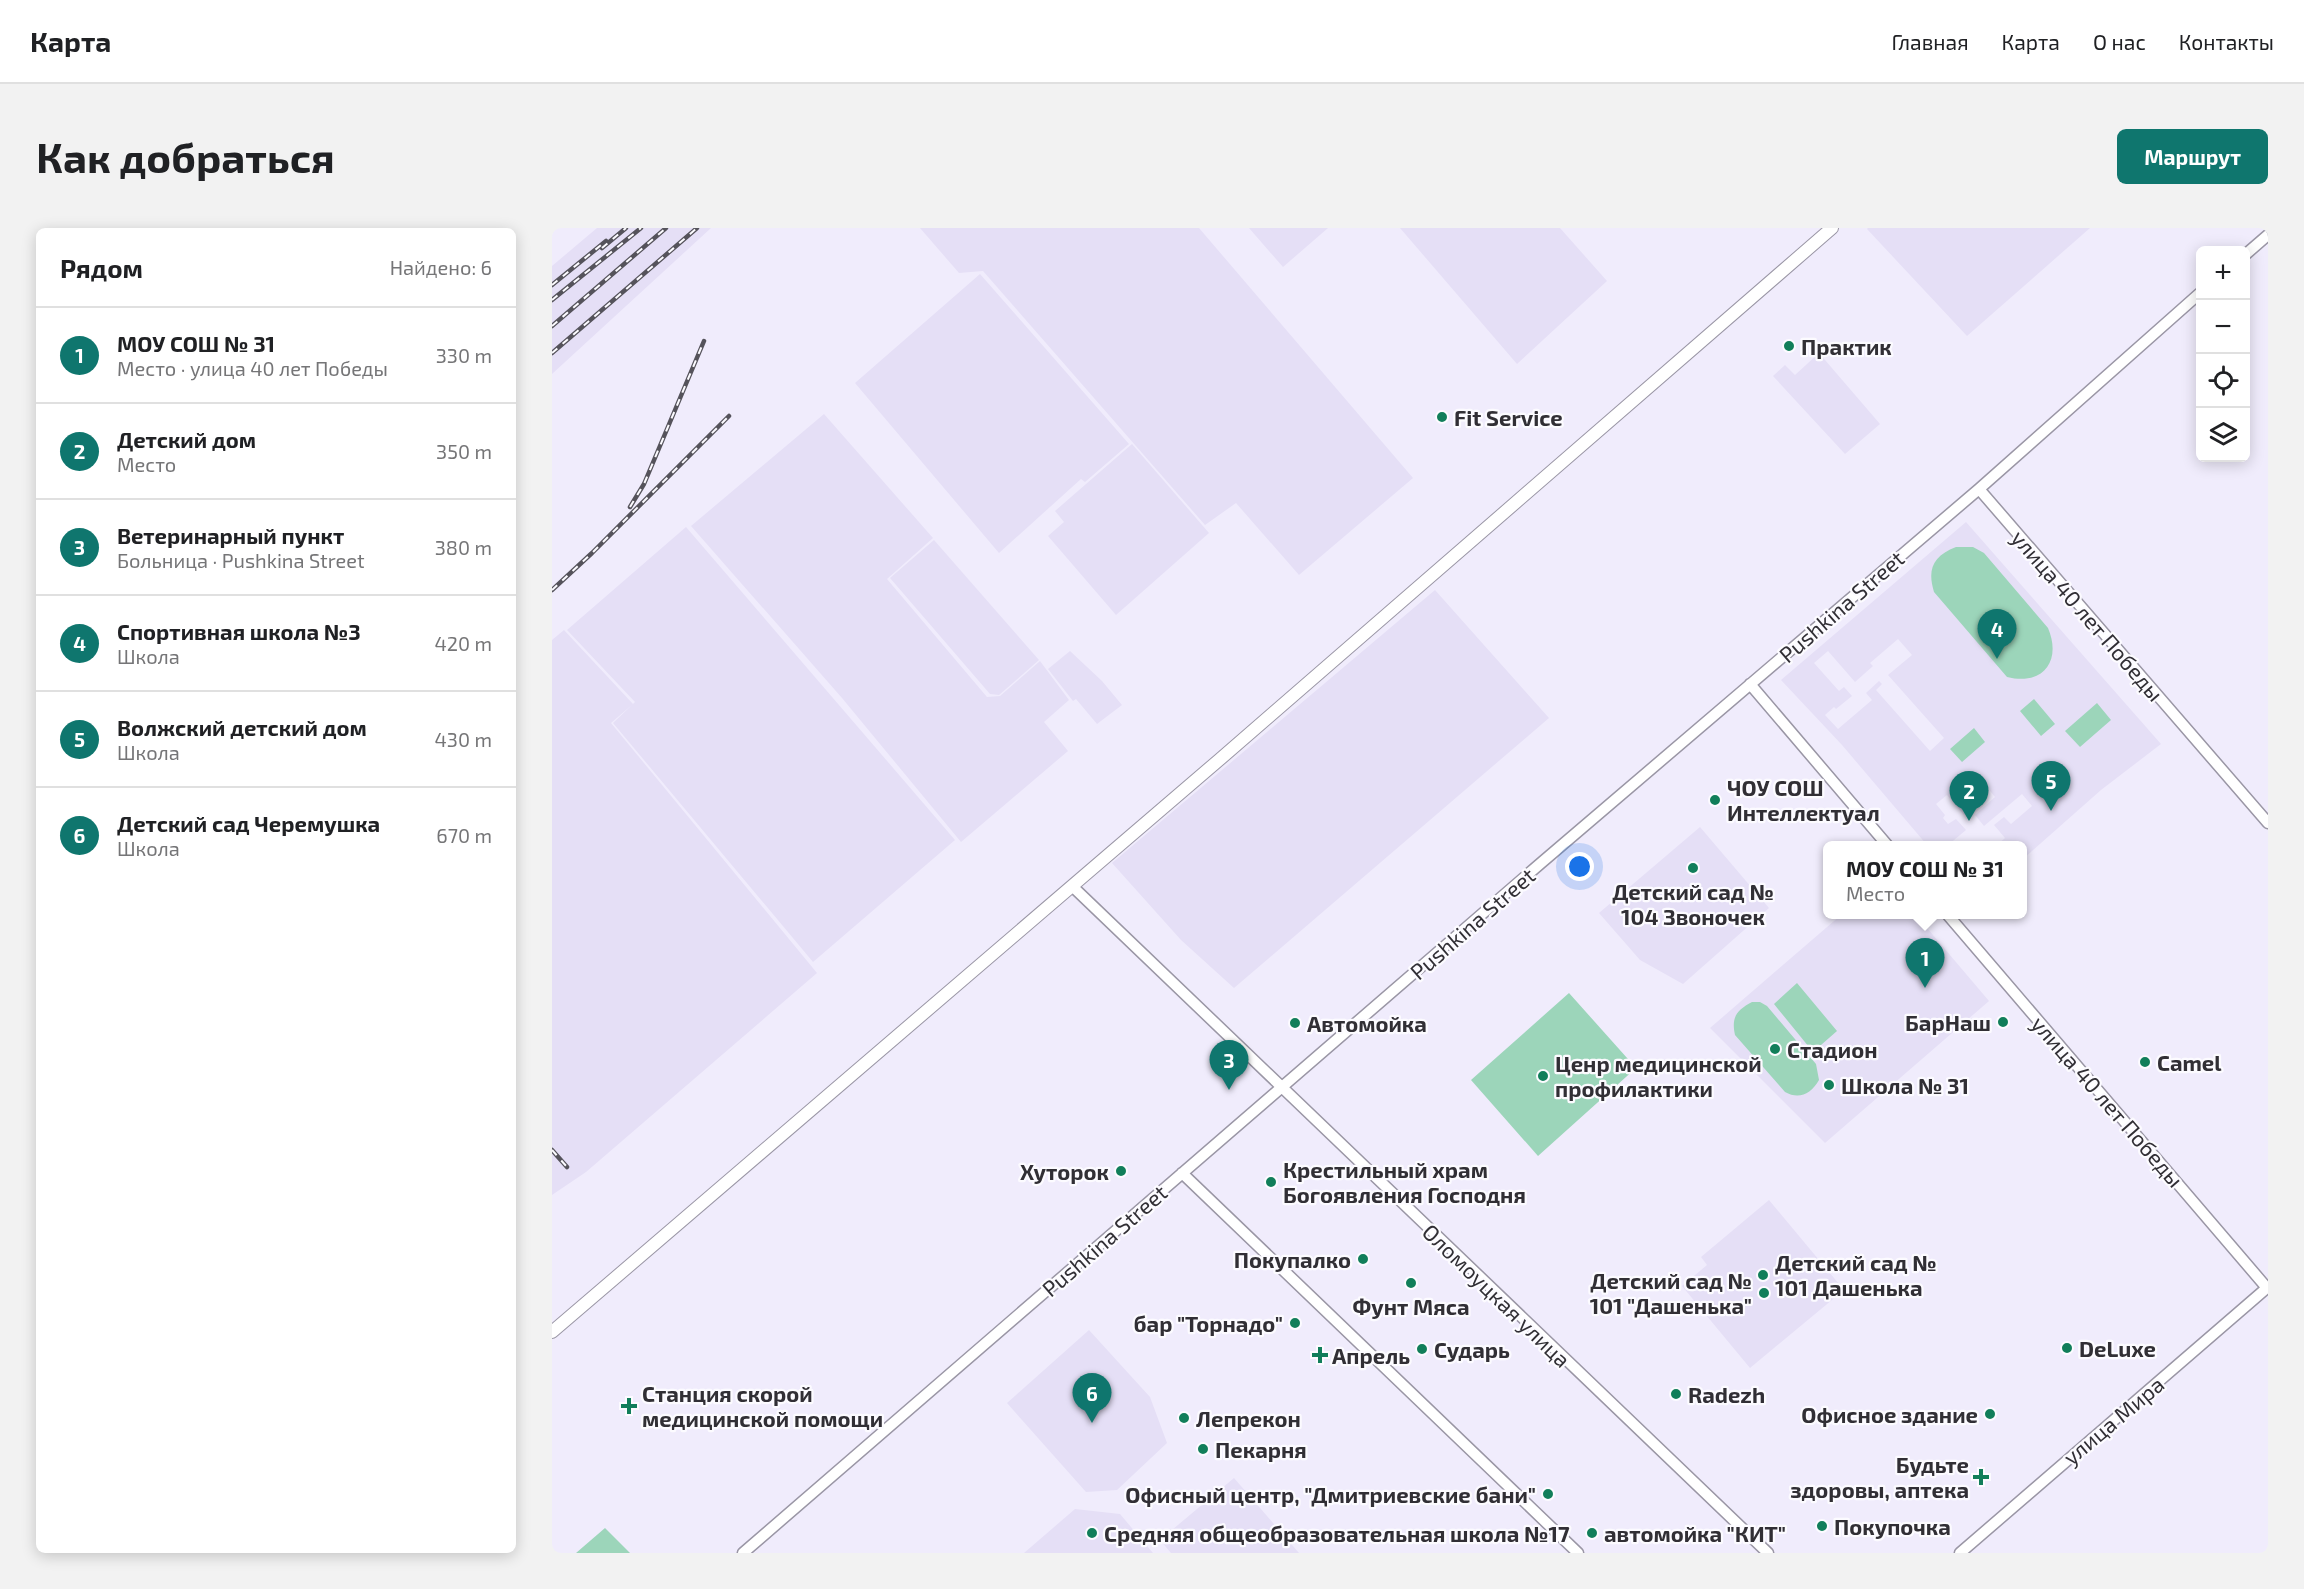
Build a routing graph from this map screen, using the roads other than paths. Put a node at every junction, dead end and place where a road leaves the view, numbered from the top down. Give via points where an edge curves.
1 (1832, 228) edge
2 (2268, 235) edge
3 (2250, 251) edge
4 (2196, 297) edge
5 (1979, 489) junction
6 (1750, 684) junction
7 (2268, 823) edge
8 (1884, 841) edge
9 (1072, 886) junction
10 (1950, 919) edge
11 (1282, 1088) junction
12 (1182, 1173) junction
13 (2268, 1288) edge
14 (552, 1332) edge
15 (743, 1553) edge
16 (1578, 1553) edge
17 (1768, 1553) edge
18 (1960, 1553) edge

1 - 9 main road
2 - 3 street
4 - 5 street, Pushkina Street
5 - 6 street, Pushkina Street
5 - 7 street, улица 40 лет Победы
6 - 8 street
6 - 11 street, Pushkina Street
9 - 11 street, Оломоуцкая улица
9 - 14 main road
10 - 13 street, улица 40 лет Победы
11 - 12 street, Pushkina Street
11 - 17 street, Оломоуцкая улица
12 - 15 street, Pushkina Street
12 - 16 street
13 - 18 street, улица Мира

